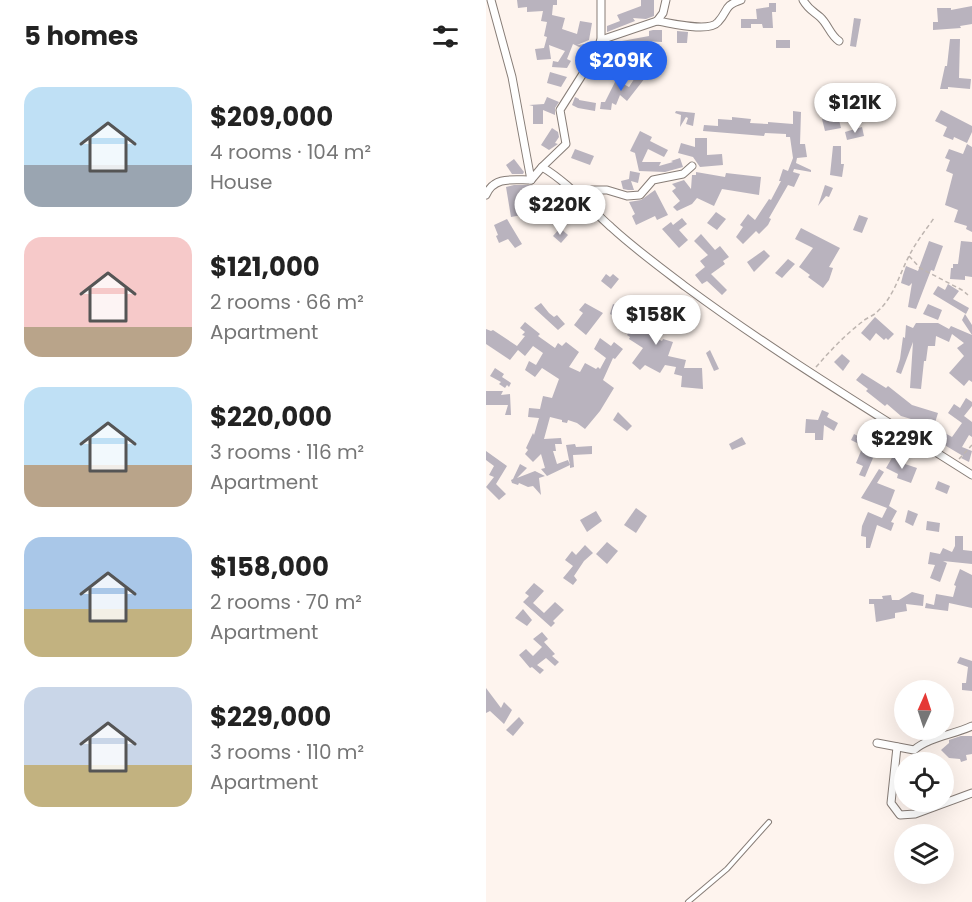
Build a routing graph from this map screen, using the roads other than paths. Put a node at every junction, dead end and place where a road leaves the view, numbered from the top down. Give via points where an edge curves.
1 (491, 0) edge
2 (602, 0) edge
3 (666, 0) edge
4 (741, 0) edge
5 (803, 0) edge
6 (657, 21) junction
7 (601, 40) junction
8 (839, 41) dead end
9 (692, 166) dead end
10 (542, 167) junction
11 (531, 180) junction
12 (573, 190) junction
13 (486, 195) edge
14 (972, 475) edge
15 (972, 726) edge
16 (877, 743) dead end
17 (897, 747) junction
18 (972, 793) edge
19 (769, 822) dead end
20 (688, 902) edge

1 - 11 street via 512,77
2 - 7 street
3 - 6 street
4 - 6 street via 729,4 717,25 709,28
5 - 8 street
6 - 7 street
7 - 10 street via 560,110 566,144
9 - 12 street via 683,174 653,180 640,195
10 - 11 street
10 - 12 street
11 - 13 street via 501,180 493,183
12 - 14 street via 664,270 749,331
15 - 17 street via 957,734 924,741 914,750
16 - 17 street
17 - 18 street via 891,803 900,815 915,814
19 - 20 lane via 727,869

